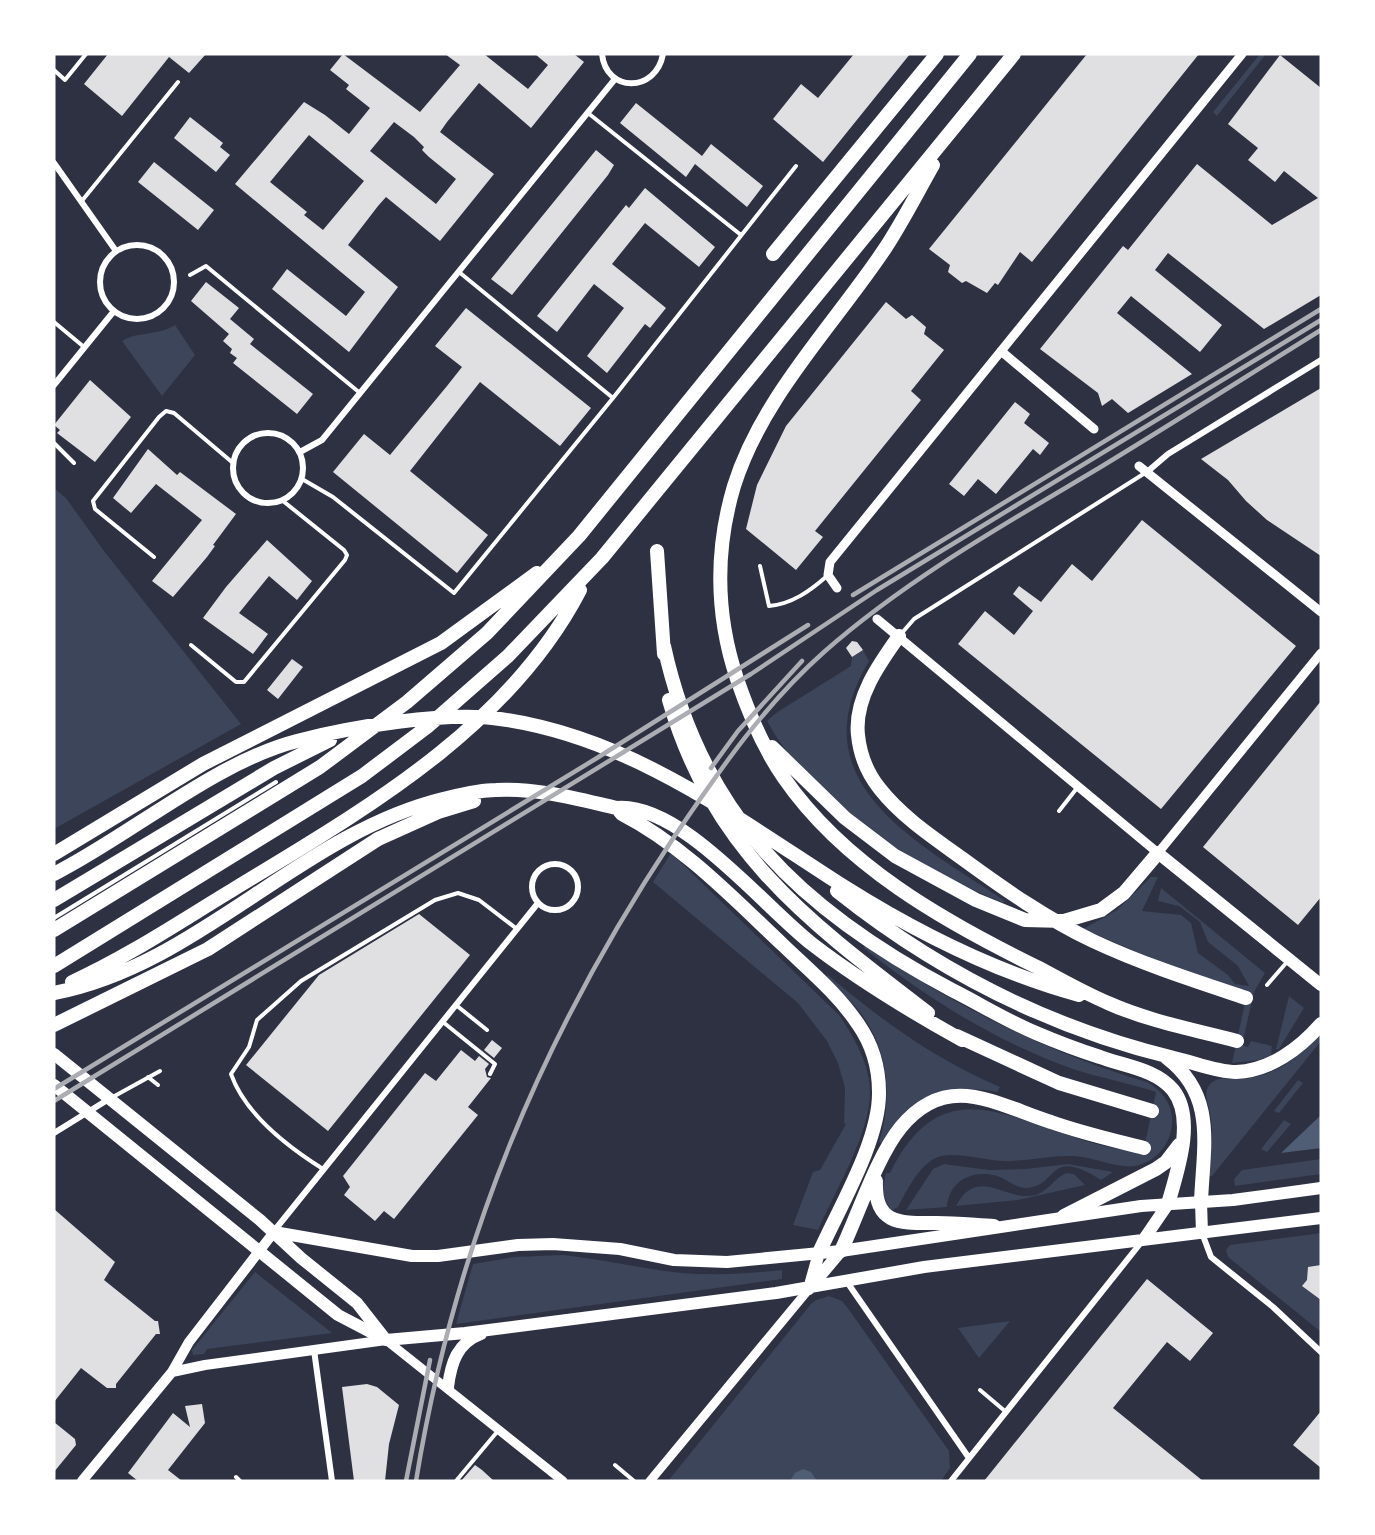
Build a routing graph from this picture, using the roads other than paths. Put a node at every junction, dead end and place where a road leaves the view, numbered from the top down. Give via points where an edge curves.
1 (86, 54) edge
2 (602, 54) edge
3 (663, 54) edge
4 (937, 54) edge
5 (970, 54) edge
6 (1014, 54) edge
7 (1242, 54) edge
8 (54, 70) edge
9 (615, 79) junction
10 (178, 82) dead end
11 (588, 113) junction
12 (954, 128) junction
13 (54, 163) edge
14 (796, 166) dead end
15 (81, 202) junction
16 (741, 235) junction
17 (116, 251) junction
18 (773, 254) dead end
19 (459, 273) junction
20 (190, 275) dead end
21 (114, 311) junction
22 (54, 322) edge
23 (85, 348) junction
24 (1001, 351) junction
25 (1321, 360) edge
26 (54, 385) edge
27 (361, 393) junction
28 (613, 398) junction
29 (1094, 429) dead end
30 (54, 443) edge
31 (300, 452) junction
32 (74, 463) dead end
33 (233, 463) junction
34 (1143, 469) junction
35 (302, 479) junction
36 (283, 501) junction
37 (567, 550) junction
38 (657, 551) dead end
39 (154, 557) dead end
40 (760, 566) dead end
41 (590, 572) junction
42 (828, 575) junction
43 (837, 588) dead end
44 (1321, 612) edge
45 (877, 619) dead end
46 (899, 636) junction
47 (191, 645) dead end
48 (664, 646) junction
49 (1321, 653) edge
50 (760, 736) junction
51 (299, 747) junction
52 (276, 782) dead end
53 (1077, 788) junction
54 (538, 790) junction
55 (617, 808) junction
56 (1059, 811) dead end
57 (777, 843) junction
58 (1158, 853) junction
59 (54, 854) edge
60 (54, 874) edge
61 (54, 900) edge
62 (538, 903) junction
63 (54, 918) edge
64 (518, 929) junction
65 (54, 930) edge
66 (1289, 959) junction
67 (54, 966) edge
68 (1267, 985) dead end
69 (1321, 985) edge
70 (54, 992) edge
71 (1246, 998) dead end
72 (1110, 1004) junction
73 (456, 1005) junction
74 (443, 1022) junction
75 (1321, 1024) edge
76 (54, 1025) edge
77 (487, 1030) dead end
78 (962, 1040) junction
79 (1237, 1041) dead end
80 (54, 1054) edge
81 (1162, 1055) junction
82 (160, 1071) dead end
83 (490, 1074) dead end
84 (148, 1077) junction
85 (54, 1085) edge
86 (158, 1085) dead end
87 (109, 1099) junction
88 (1152, 1111) dead end
89 (88, 1112) junction
90 (54, 1133) edge
91 (1183, 1135) junction
92 (1144, 1148) dead end
93 (324, 1170) junction
94 (876, 1175) junction
95 (1321, 1188) edge
96 (1201, 1202) junction
97 (1168, 1204) junction
98 (1064, 1216) junction
99 (1321, 1218) edge
100 (994, 1226) junction
101 (274, 1232) junction
102 (1202, 1233) junction
103 (1144, 1239) junction
104 (840, 1251) junction
105 (258, 1252) junction
106 (819, 1253) junction
107 (847, 1282) junction
108 (809, 1289) junction
109 (495, 1329) junction
110 (386, 1340) junction
111 (315, 1350) junction
112 (1321, 1352) edge
113 (172, 1372) junction
114 (448, 1387) junction
115 (980, 1390) dead end
116 (1006, 1412) junction
117 (500, 1429) junction
118 (969, 1458) junction
119 (615, 1465) dead end
120 (236, 1477) dead end
121 (82, 1481) edge
122 (240, 1481) edge
123 (332, 1481) edge
124 (456, 1481) edge
125 (562, 1481) edge
126 (634, 1481) edge
127 (650, 1481) edge
128 (951, 1481) edge

1 - 8 lane via 65,80
2 - 9 street
3 - 9 street via 656,72 649,78 631,84
4 - 18 highway
5 - 37 highway
6 - 12 highway
7 - 24 street
9 - 11 street
10 - 15 lane
11 - 16 lane
11 - 19 street
12 - 41 highway
12 - 50 highway via 885,248 766,415 734,486 721,544 722,613 733,667
13 - 15 street
14 - 16 lane
15 - 17 street
16 - 28 lane
17 - 21 street via 108,259 100,281 101,292
17 - 21 street via 143,245 159,252 171,267 173,287 164,306 146,318 135,319
19 - 27 street
19 - 28 lane
20 - 27 lane via 206,266
21 - 23 street
22 - 23 lane
23 - 26 street
24 - 29 street
24 - 42 street via 830,562
25 - 34 street
27 - 31 street via 322,440
28 - 35 lane via 454,593 333,497
30 - 32 lane
31 - 33 street via 285,437 266,433 248,439
31 - 35 street
33 - 36 street via 238,487 250,499 266,504
33 - 39 lane via 174,413 166,411 159,417 93,501 95,509
34 - 44 street
34 - 46 lane via 914,619
35 - 36 street
36 - 47 lane via 345,550 345,560 244,682 236,682
37 - 59 highway via 446,640 213,759
37 - 65 highway via 468,650 363,737 297,782
38 - 48 highway
40 - 42 lane via 769,606 784,604 814,588
41 - 67 highway via 495,668 384,760 294,820
41 - 70 highway via 564,619 531,664 423,766 320,837 125,955
42 - 43 street
45 - 46 street
46 - 53 street
46 - 71 highway via 868,687 858,721 865,764 878,787 897,808 977,869 1066,926 1135,958
48 - 78 highway via 667,693 686,751 711,801 746,852 820,930
48 - 91 highway via 673,690 726,801 748,833 792,882 884,950 995,1014 1068,1046 1160,1078 1180,1101
49 - 58 street
50 - 58 highway via 838,812 896,856 976,900 1024,920 1078,919 1101,910 1124,893
50 - 72 highway via 801,799 839,838 901,890 988,944
51 - 57 highway via 357,730 427,720 497,718 573,736 648,766
51 - 60 highway via 224,773
51 - 61 highway
52 - 63 lane
53 - 56 lane
53 - 58 street
54 - 55 highway
54 - 70 highway via 494,789 390,815 353,833 197,931 121,972 73,990
54 - 76 highway via 475,801 397,830 353,853 208,949
55 - 78 highway via 647,811 676,826 811,943 897,1004
55 - 106 highway via 672,845 749,912 845,1006 872,1049 879,1094 873,1130
57 - 72 highway via 936,938 1032,982
57 - 81 highway via 871,918 952,970 1059,1021
58 - 66 main road
62 - 62 street via 532,888 536,873 542,868 560,865 574,875 578,889 569,906 555,910
62 - 64 street
64 - 73 street
64 - 93 lane via 479,900 458,893 435,900 301,981 257,1020 249,1047 231,1074 237,1089 258,1116
66 - 68 lane
66 - 69 main road
72 - 79 highway
73 - 74 street
73 - 77 lane
74 - 83 lane via 495,1064
74 - 93 street
75 - 81 highway via 1294,1050 1247,1070 1228,1071
78 - 88 highway via 1059,1083
80 - 87 main road
81 - 96 highway via 1190,1081 1202,1109
82 - 84 lane
84 - 86 lane
84 - 87 lane
85 - 89 main road
87 - 89 street
87 - 101 main road
89 - 90 street
89 - 105 main road
91 - 97 highway
91 - 98 highway via 1173,1154 1156,1169
92 - 94 highway via 1078,1131 995,1100 960,1095 936,1100 915,1112 900,1129
93 - 101 street
94 - 100 highway via 875,1195 880,1209 901,1223
94 - 104 highway
95 - 96 main road
96 - 97 main road
96 - 102 main road
97 - 98 main road
97 - 103 main road
98 - 100 main road
99 - 102 main road
100 - 104 main road
101 - 105 main road
101 - 106 main road via 412,1256 553,1244 620,1249 701,1262
101 - 110 main road via 357,1303
102 - 103 main road
102 - 112 street via 1211,1257
103 - 107 main road via 924,1267
103 - 116 street
104 - 106 main road
104 - 108 main road
105 - 110 main road via 338,1315
105 - 113 main road via 189,1342
106 - 108 main road
107 - 108 main road
107 - 118 street
108 - 109 main road
108 - 127 street
109 - 110 main road
109 - 114 main road via 470,1338 451,1362
110 - 111 main road
110 - 114 street
111 - 113 main road
111 - 123 street
113 - 121 main road
114 - 117 street
115 - 116 lane
116 - 118 street
117 - 124 lane
117 - 125 street
118 - 128 street
119 - 126 lane
120 - 122 lane

